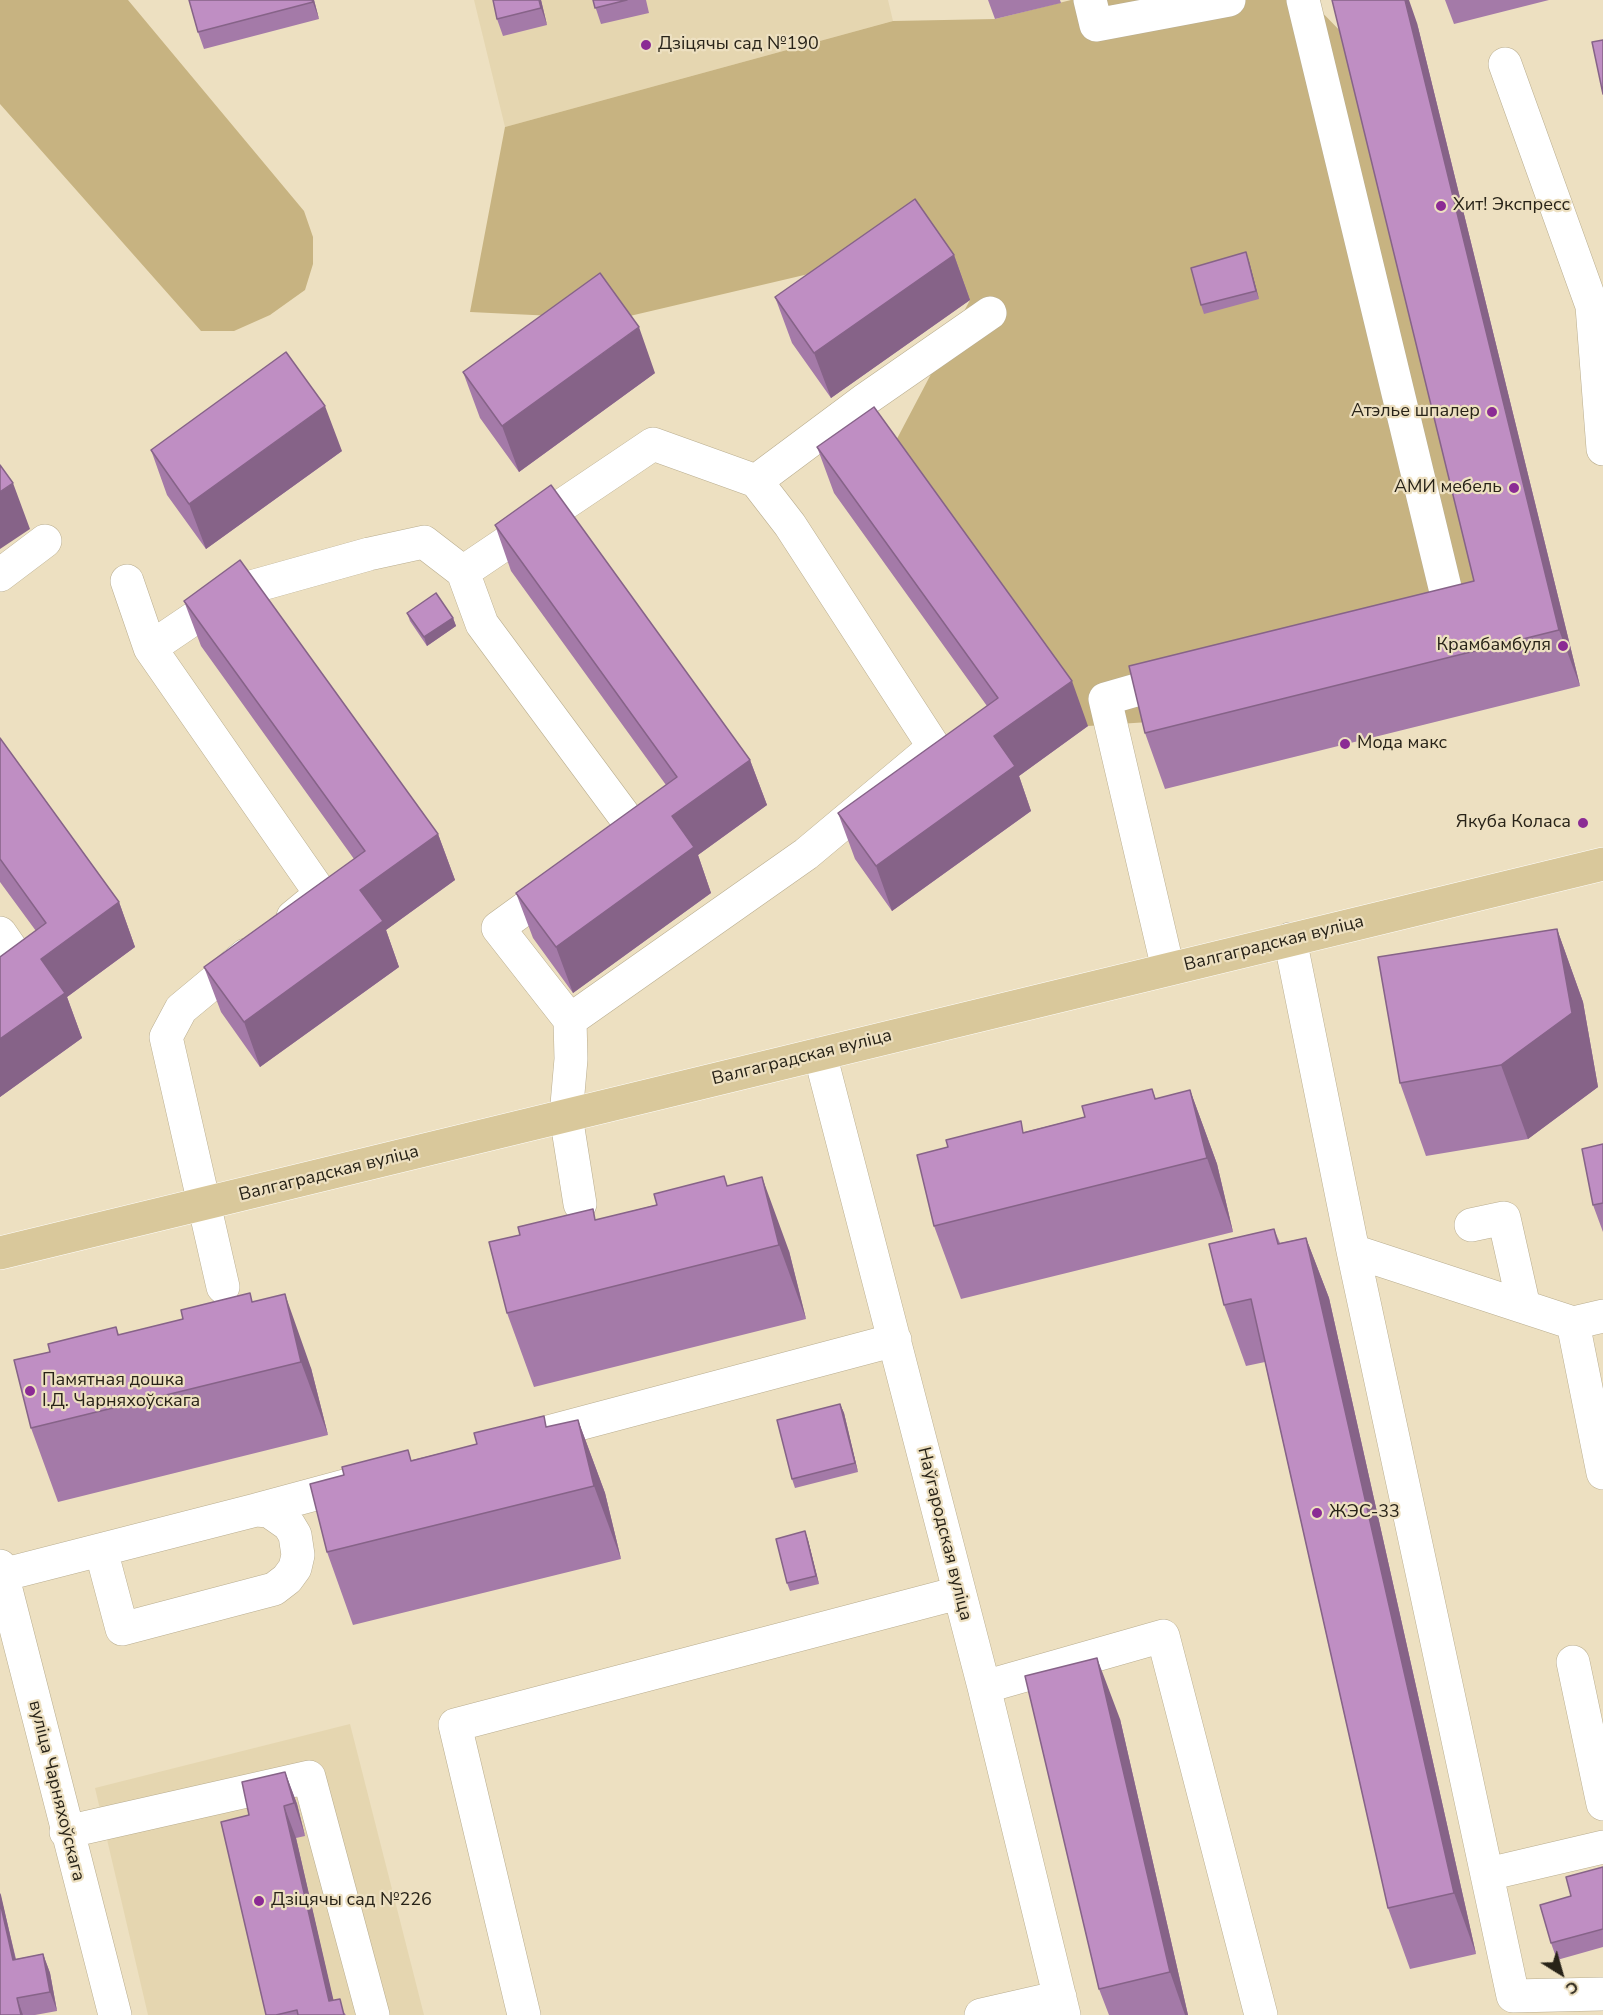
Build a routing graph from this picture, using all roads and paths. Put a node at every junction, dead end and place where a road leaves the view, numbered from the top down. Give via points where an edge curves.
1 (1090, 0) edge
2 (1229, 0) edge
3 (1303, 0) edge
4 (1505, 64) dead end
5 (990, 314) dead end
6 (1603, 449) edge
7 (756, 481) junction
8 (45, 541) dead end
9 (463, 572) junction
10 (0, 575) edge
11 (127, 581) dead end
12 (1392, 620) edge
13 (150, 648) junction
14 (1208, 670) edge
15 (1603, 864) edge
16 (0, 933) edge
17 (1290, 939) junction
18 (1168, 969) junction
19 (0, 973) edge
20 (570, 1020) junction
21 (820, 1054) junction
22 (566, 1116) junction
23 (580, 1204) dead end
24 (203, 1205) junction
25 (1471, 1225) dead end
26 (1353, 1251) junction
27 (0, 1252) edge
28 (223, 1287) dead end
29 (1524, 1307) junction
30 (1588, 1319) edge
31 (895, 1340) junction
32 (507, 1443) edge
33 (1603, 1473) edge
34 (381, 1476) edge
35 (256, 1510) junction
36 (100, 1550) junction
37 (1, 1571) edge
38 (958, 1593) junction
39 (1573, 1662) dead end
40 (984, 1687) junction
41 (1599, 1764) edge
42 (1603, 1804) edge
43 (66, 1832) junction
44 (1603, 1847) edge
45 (1488, 1874) junction
46 (1603, 1994) edge
47 (1062, 2006) edge
48 (115, 2015) edge
49 (373, 2015) edge
50 (524, 2015) edge
51 (981, 2015) edge
52 (1261, 2015) edge

1 - 2 street via 1096,25
3 - 12 street via 1449,604
4 - 6 street via 1592,306
5 - 7 street
7 - 9 street via 653,444
7 - 20 street via 790,525 934,747 806,854
8 - 10 street
9 - 13 street via 424,542 369,554 233,591
9 - 20 street via 482,624 634,829 498,928
11 - 13 street
13 - 24 street via 321,894 181,1009 166,1037
14 - 18 street via 1105,699
15 - 17 main road, Валгаградская вуліца
16 - 19 street via 18,959
17 - 18 main road, Валгаградская вуліца
17 - 26 street
18 - 21 main road, Валгаградская вуліца
20 - 22 street
21 - 22 main road, Валгаградская вуліца
21 - 31 street, Наўгародская вуліца
22 - 23 street
22 - 24 main road, Валгаградская вуліца
24 - 27 main road, Валгаградская вуліца
24 - 28 street
25 - 29 street via 1504,1218
26 - 29 street
26 - 45 street
29 - 30 street
30 - 33 street
31 - 32 street
31 - 38 street, Наўгародская вуліца
34 - 35 street
35 - 36 street
35 - 36 street via 281,1517 295,1535 298,1555 287,1579 274,1589 122,1629
36 - 37 street
37 - 43 street, вуліца Чарняхоўскага
38 - 40 street, Наўгародская вуліца
38 - 50 street via 455,1725
39 - 41 street
40 - 47 street, Наўгародская вуліца
40 - 52 street via 1163,1636
41 - 42 street
43 - 48 street, вуліца Чарняхоўскага
43 - 49 street via 309,1777
44 - 45 street
45 - 46 street via 1513,1996
47 - 51 street

